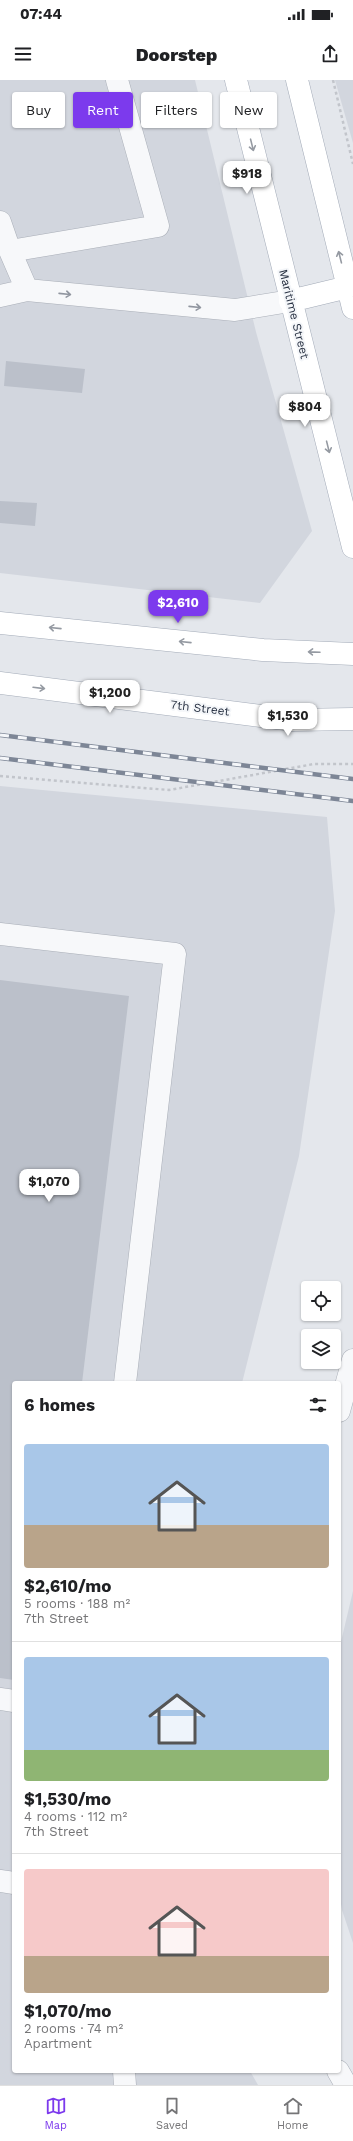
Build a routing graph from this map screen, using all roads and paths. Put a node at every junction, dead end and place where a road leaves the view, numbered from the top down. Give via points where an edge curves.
1 (117, 80) edge
2 (236, 80) edge
3 (297, 80) edge
4 (333, 80) edge
5 (353, 164) edge
6 (0, 222) edge
7 (10, 251) junction
8 (348, 287) junction
9 (26, 290) junction
10 (0, 296) edge
11 (290, 301) junction
12 (353, 308) edge
13 (353, 548) edge
14 (0, 623) edge
15 (353, 654) edge
16 (0, 683) edge
17 (353, 719) edge
18 (353, 764) edge
19 (0, 776) edge
20 (0, 934) edge
21 (352, 1367) edge
22 (125, 1381) edge
23 (341, 1404) edge
24 (0, 1699) edge
25 (12, 1701) edge
26 (0, 1880) edge
27 (12, 1883) edge
28 (124, 2073) edge
29 (339, 2073) edge
30 (125, 2085) edge
31 (346, 2085) edge

1 - 7 street via 158,226
2 -> 11 main road, Maritime Street
8 -> 3 main road
4 - 5 path
6 - 7 street
7 - 9 street
8 - 11 main road
8 - 12 main road
9 - 10 street
9 -> 11 street via 235,310
11 -> 13 main road, Maritime Street
15 -> 14 main road via 263,650
16 -> 17 main road, 7th Street via 293,720
18 - 19 path via 314,764 169,790
20 - 22 street via 175,954
21 - 23 street
24 - 25 street
26 - 27 street
28 - 30 street
29 - 31 street

